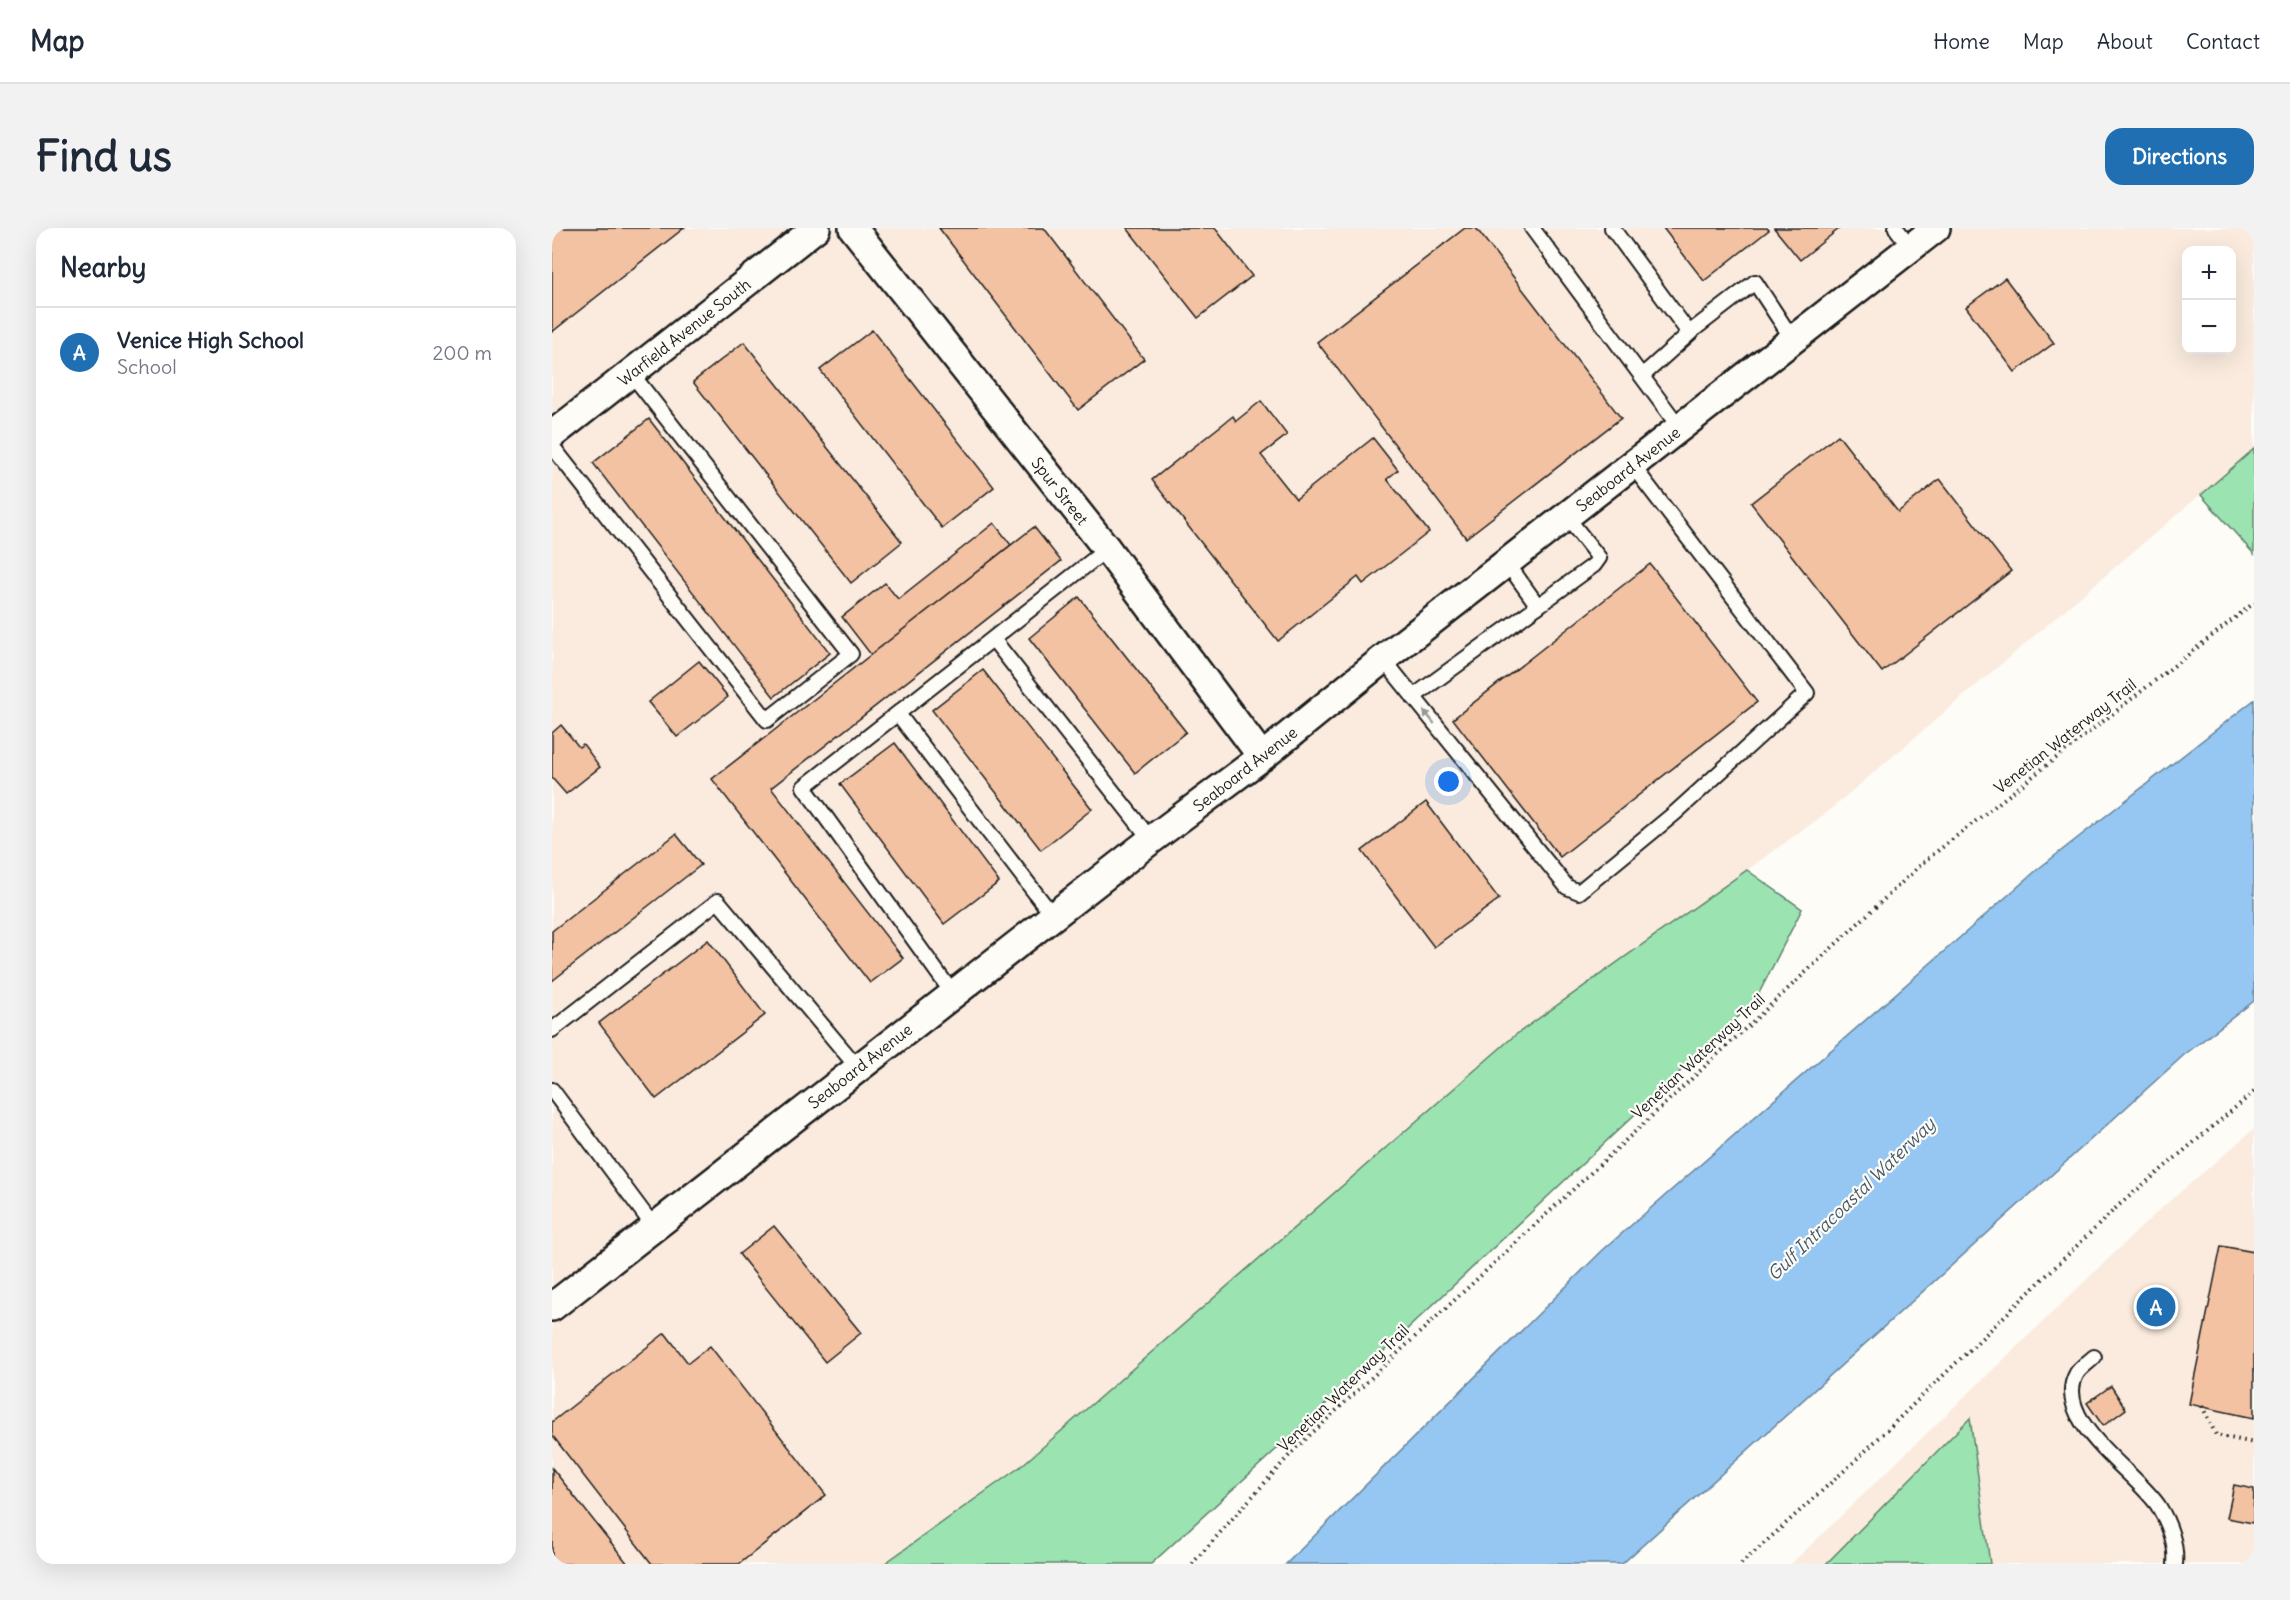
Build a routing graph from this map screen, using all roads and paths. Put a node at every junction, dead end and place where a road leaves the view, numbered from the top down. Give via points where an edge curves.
1 (816, 228) edge
2 (853, 228) edge
3 (1532, 228) edge
4 (1612, 228) edge
5 (1936, 228) edge
6 (1903, 238) edge
7 (1691, 332) junction
8 (1793, 340) junction
9 (631, 373) junction
10 (1642, 376) junction
11 (1680, 428) junction
12 (552, 435) edge
13 (552, 446) edge
14 (1632, 465) junction
15 (1566, 516) junction
16 (1107, 549) junction
17 (1508, 563) junction
18 (2254, 603) edge
19 (1538, 606) junction
20 (993, 639) junction
21 (1383, 659) junction
22 (1413, 697) junction
23 (897, 714) junction
24 (1262, 757) junction
25 (1151, 840) junction
26 (1053, 916) junction
27 (952, 994) junction
28 (552, 1030) edge
29 (858, 1068) junction
30 (552, 1090) edge
31 (2254, 1092) edge
32 (654, 1227) junction
33 (552, 1307) edge
34 (2094, 1357) dead end
35 (2202, 1406) dead end
36 (2254, 1443) edge
37 (1192, 1564) edge
38 (1741, 1564) edge
39 (2175, 1564) edge

1 - 9 street, Warfield Avenue South
2 - 16 street, Spur Street
3 - 10 lane
4 - 7 lane
5 - 6 street, Seaboard Avenue
6 - 8 street, Seaboard Avenue
7 - 8 lane via 1755,282
7 - 10 lane
8 - 11 street, Seaboard Avenue
9 - 12 street, Warfield Avenue South
9 - 13 lane via 851,654 767,720
10 - 11 lane
11 - 14 street, Seaboard Avenue
14 - 15 street, Seaboard Avenue
14 -> 22 lane via 1807,693 1675,813 1579,892 1567,886
15 - 17 street, Seaboard Avenue
15 - 19 lane via 1599,558
16 - 20 lane
16 - 24 street, Spur Street
17 - 19 lane
17 - 21 street, Seaboard Avenue
18 - 37 path, Venetian Waterway Trail via 1926,860 1295,1449
19 - 22 lane
20 - 23 lane
20 - 25 lane
21 - 22 lane
21 - 24 street, Seaboard Avenue
23 - 26 lane
23 - 27 lane via 804,787
24 - 25 street, Seaboard Avenue
25 - 26 street, Seaboard Avenue
26 - 27 street, Seaboard Avenue
27 - 29 street, Seaboard Avenue
28 - 29 lane via 717,901
29 - 32 street, Seaboard Avenue
30 - 32 lane
31 - 38 path via 2120,1205 1854,1462
32 - 33 street, Seaboard Avenue
34 - 39 lane via 2078,1372 2073,1384 2076,1410 2086,1428 2158,1506 2168,1527
35 - 36 path via 2216,1435

